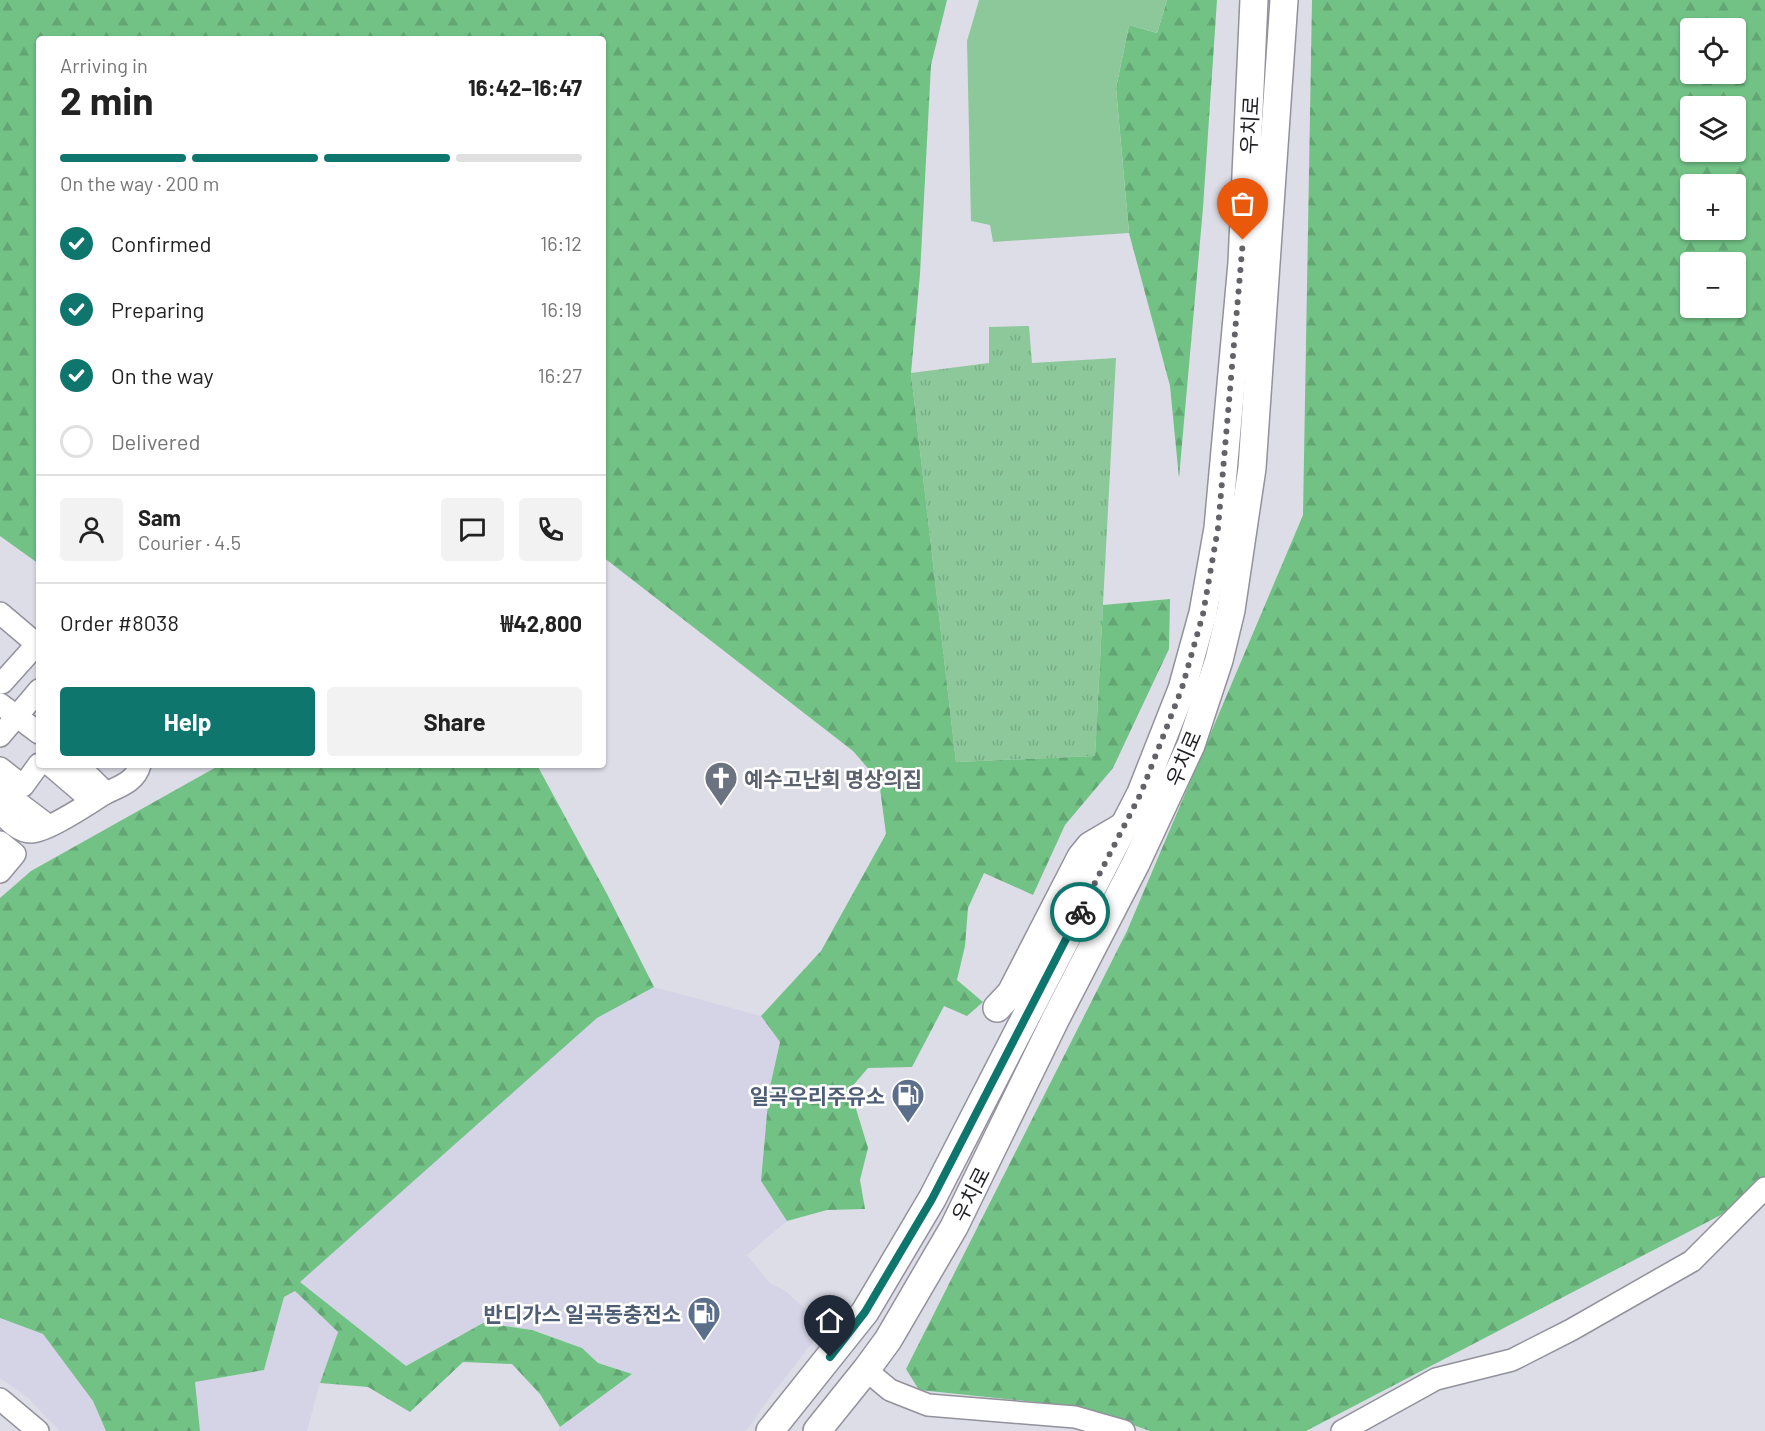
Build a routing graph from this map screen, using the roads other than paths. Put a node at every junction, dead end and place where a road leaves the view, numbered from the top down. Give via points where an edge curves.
1 (1254, 0) edge
2 (1284, 0) edge
3 (2, 619) edge
4 (36, 644) edge
5 (36, 649) edge
6 (15, 692) edge
7 (36, 728) edge
8 (0, 736) edge
9 (0, 768) edge
10 (37, 768) edge
11 (55, 768) edge
12 (85, 768) edge
13 (139, 768) edge
14 (0, 789) edge
15 (99, 797) junction
16 (0, 812) edge
17 (1124, 826) junction
18 (39, 829) junction
19 (7, 848) edge
20 (0, 872) edge
21 (997, 1008) dead end
22 (1765, 1188) edge
23 (866, 1370) junction
24 (0, 1399) edge
25 (38, 1431) edge
26 (770, 1431) edge
27 (817, 1431) edge
28 (1124, 1431) edge
29 (1342, 1431) edge

1 - 17 main road, 우치로 via 1242,263 1218,528 1203,614 1182,688
2 - 23 main road, 우치로 via 1252,468 1231,610 1219,660 1191,745 1136,863 954,1227 888,1340
3 - 4 street
5 - 6 street
6 - 7 street
6 - 8 street
9 - 10 street via 23,786
11 - 15 street
12 - 15 street
13 - 15 street via 128,783
14 - 18 street
15 - 18 street
16 - 18 street via 16,827
17 - 21 main road via 1090,846 1081,857 1011,993
17 - 26 main road, 우치로 via 932,1199 865,1312
18 - 19 street via 24,843
19 - 20 street
22 - 29 street via 1692,1261 1512,1360 1436,1379
23 - 27 main road, 우치로
23 - 28 street via 890,1390 928,1405 1075,1417
24 - 25 street

